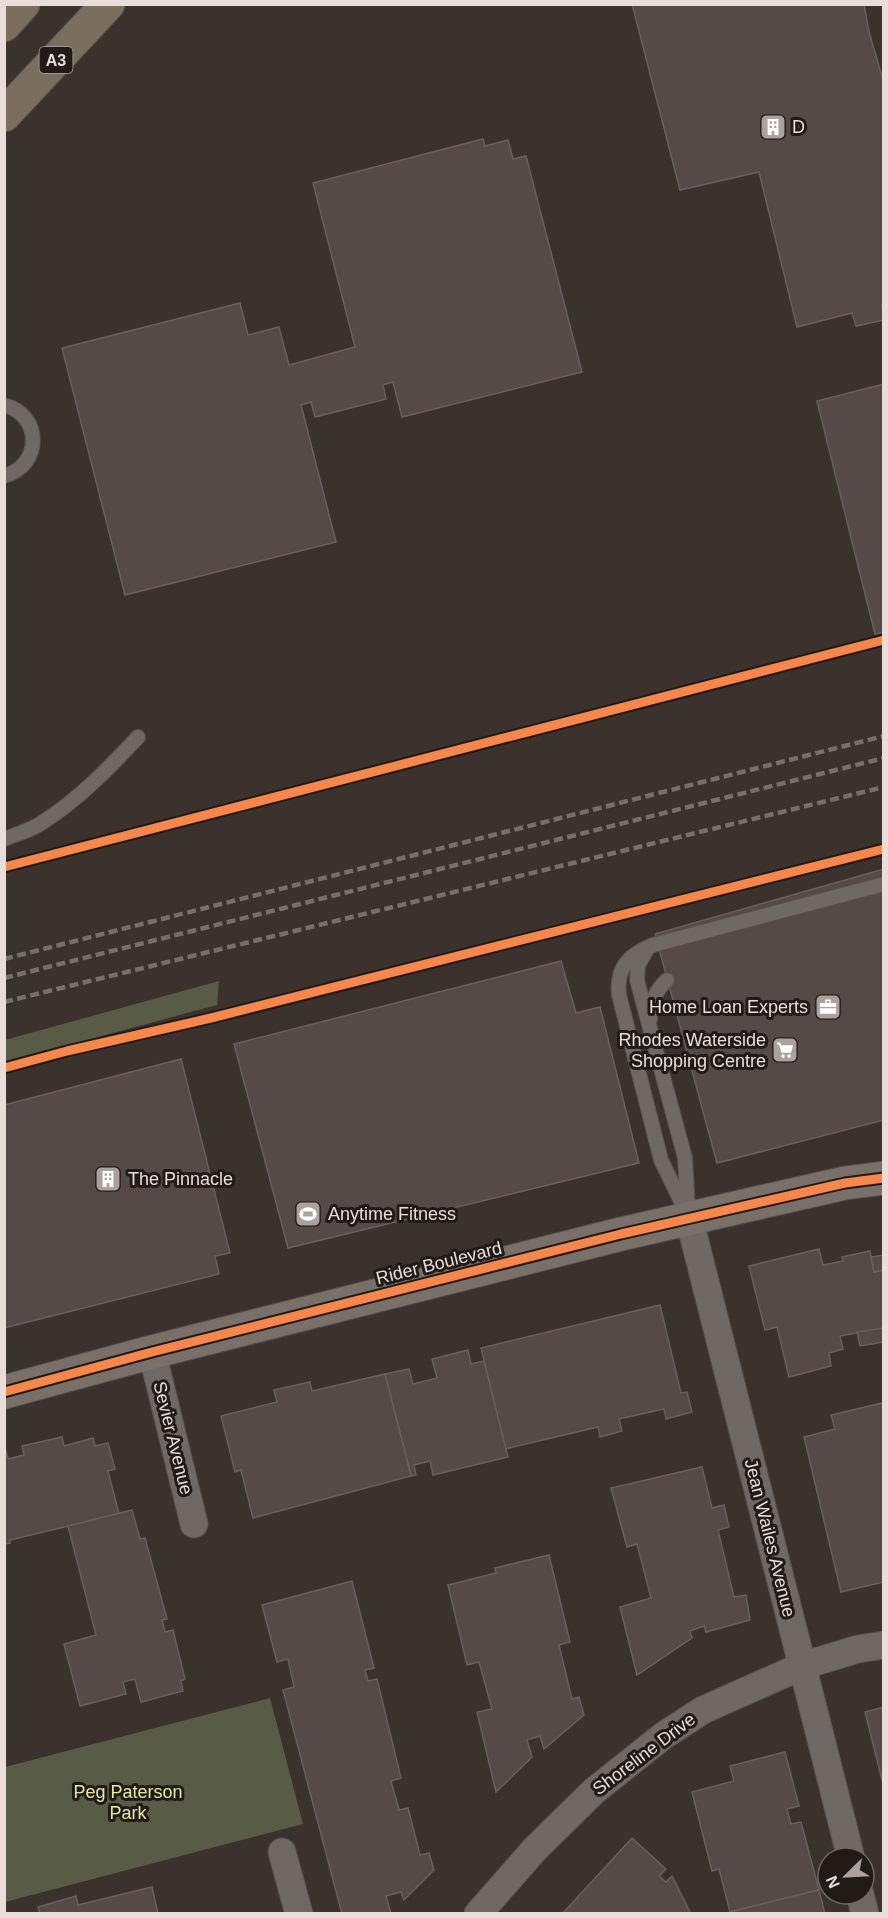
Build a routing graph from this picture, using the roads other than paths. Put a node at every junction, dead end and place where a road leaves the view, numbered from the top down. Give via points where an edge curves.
1 (23, 4) edge
2 (108, 4) edge
3 (4, 25) edge
4 (4, 115) edge
5 (4, 405) edge
6 (4, 476) edge
7 (138, 737) dead end
8 (4, 839) edge
9 (884, 884) edge
10 (651, 946) junction
11 (667, 980) dead end
12 (652, 1036) junction
13 (884, 1178) edge
14 (689, 1218) junction
15 (152, 1352) junction
16 (4, 1392) edge
17 (194, 1524) dead end
18 (884, 1645) edge
19 (802, 1666) junction
20 (848, 1846) edge
21 (282, 1852) dead end
22 (299, 1914) edge
23 (478, 1914) edge

1 - 3 highway
2 - 4 highway, A3
5 - 6 lane via 21,413 33,433 29,457 22,467
7 - 8 lane via 80,795 42,824
9 - 10 lane
10 - 12 lane via 640,959 636,972
10 - 14 lane via 632,955 622,969 619,995 661,1160
11 - 12 lane via 657,991 651,1008
12 - 14 lane via 685,1158
13 - 14 street, Rider Boulevard
14 - 15 street, Rider Boulevard
14 - 19 street, Jean Wailes Avenue
15 - 16 street, Rider Boulevard
15 - 17 street, Sevier Avenue
18 - 19 street, Shoreline Drive
19 - 20 street, Jean Wailes Avenue
19 - 23 street, Shoreline Drive via 703,1710 663,1736 594,1791 535,1849
21 - 22 street

